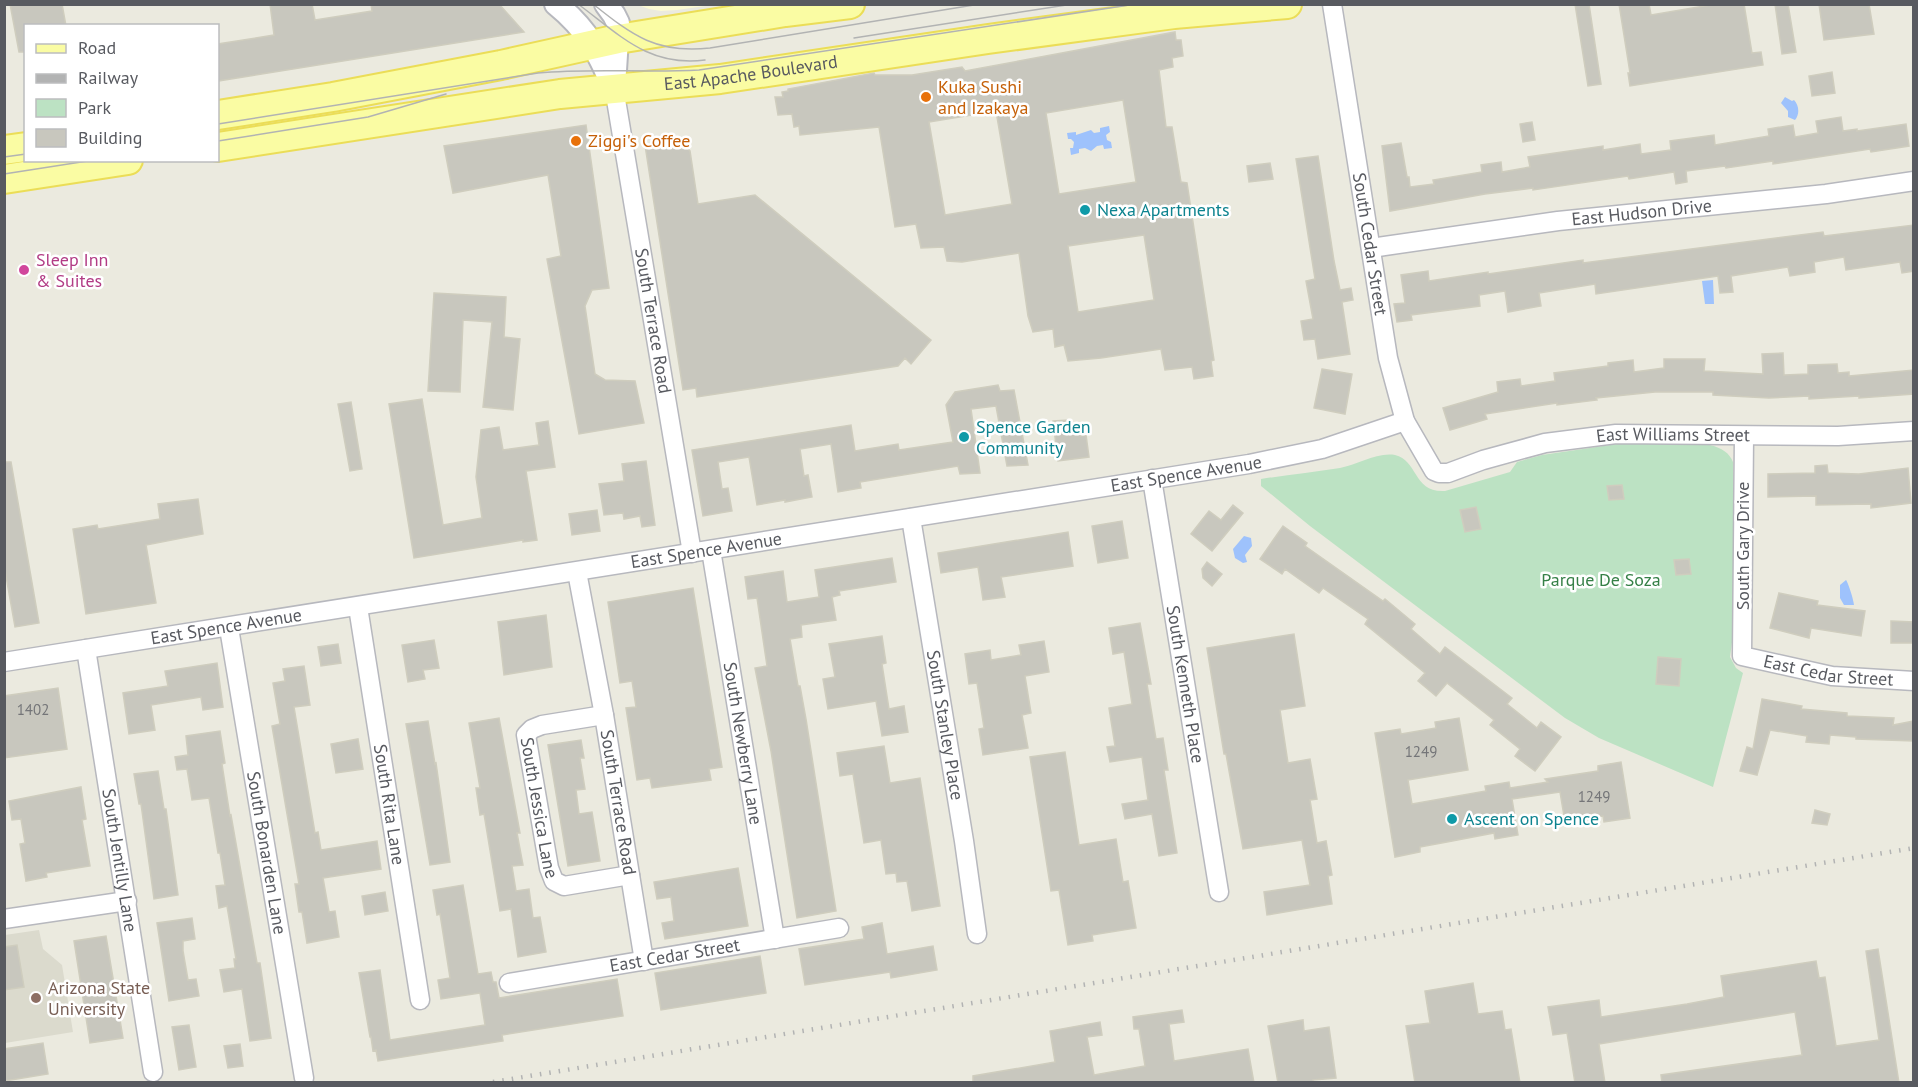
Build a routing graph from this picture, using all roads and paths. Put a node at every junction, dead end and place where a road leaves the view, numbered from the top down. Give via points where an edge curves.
1 (556, 4) edge
2 (606, 4) edge
3 (850, 4) edge
4 (1287, 4) edge
5 (1332, 4) edge
6 (1206, 8) edge
7 (605, 41) junction
8 (614, 88) junction
9 (274, 106) junction
10 (219, 115) edge
11 (267, 139) junction
12 (24, 147) edge
13 (219, 147) edge
14 (4, 150) edge
15 (115, 162) edge
16 (4, 179) edge
17 (1914, 181) edge
18 (1371, 248) junction
19 (1405, 421) junction
20 (1914, 431) edge
21 (1744, 436) junction
22 (1439, 473) joint
23 (1152, 479) junction
24 (912, 518) junction
25 (711, 550) junction
26 (693, 553) junction
27 (578, 572) junction
28 (358, 607) junction
29 (229, 628) junction
30 (86, 650) junction
31 (1742, 656) joint
32 (4, 662) edge
33 (1914, 681) edge
34 (604, 715) junction
35 (630, 874) junction
36 (1219, 892) dead end
37 (127, 901) junction
38 (4, 919) edge
39 (839, 928) dead end
40 (977, 934) dead end
41 (775, 939) junction
42 (644, 961) junction
43 (509, 983) dead end
44 (420, 1000) dead end
45 (153, 1072) dead end
46 (304, 1078) dead end

1 - 7 street, South Terrace Road
2 - 7 street, South Terrace Road via 616,19
3 - 7 main road
4 - 6 main road, East Apache Boulevard
5 - 18 street, South Cedar Street
6 - 8 main road, East Apache Boulevard via 720,80
7 - 8 street, South Terrace Road
7 - 9 main road via 501,65
8 - 11 main road, East Apache Boulevard
8 - 26 street, South Terrace Road
9 - 10 main road
9 - 11 main road
11 - 13 main road, East Apache Boulevard
12 - 14 main road
15 - 16 main road
17 - 18 street, East Hudson Drive via 1826,194 1558,221
18 - 19 street, South Cedar Street via 1388,358
19 - 22 street, South Cedar Street via 1434,471
19 - 23 street, East Spence Avenue via 1287,458
20 - 21 street, East Williams Street
21 - 22 street, East Williams Street via 1659,433 1587,438 1520,449
21 - 31 street, South Gary Drive
23 - 24 street, East Spence Avenue
23 - 36 street, South Kenneth Place
24 - 25 street, East Spence Avenue
24 - 40 street, South Stanley Place
25 - 26 street, East Spence Avenue
25 - 41 street, South Newberry Lane
26 - 27 street, East Spence Avenue
27 - 28 street, East Spence Avenue
27 - 34 street, South Terrace Road
28 - 29 street, East Spence Avenue
28 - 44 street, South Rita Lane
29 - 30 street, East Spence Avenue
29 - 46 street, South Bonarden Lane
30 - 32 street, East Spence Avenue
30 - 37 street, South Jentilly Lane
31 - 33 street, East Cedar Street via 1832,676
34 - 35 street, South Terrace Road
34 - 35 street, South Jessica Lane via 542,725 526,735 554,881 564,886
35 - 42 street, South Terrace Road
37 - 38 street
37 - 45 street, South Jentilly Lane
39 - 41 street, East Cedar Street
41 - 42 street, East Cedar Street
42 - 43 street, East Cedar Street

